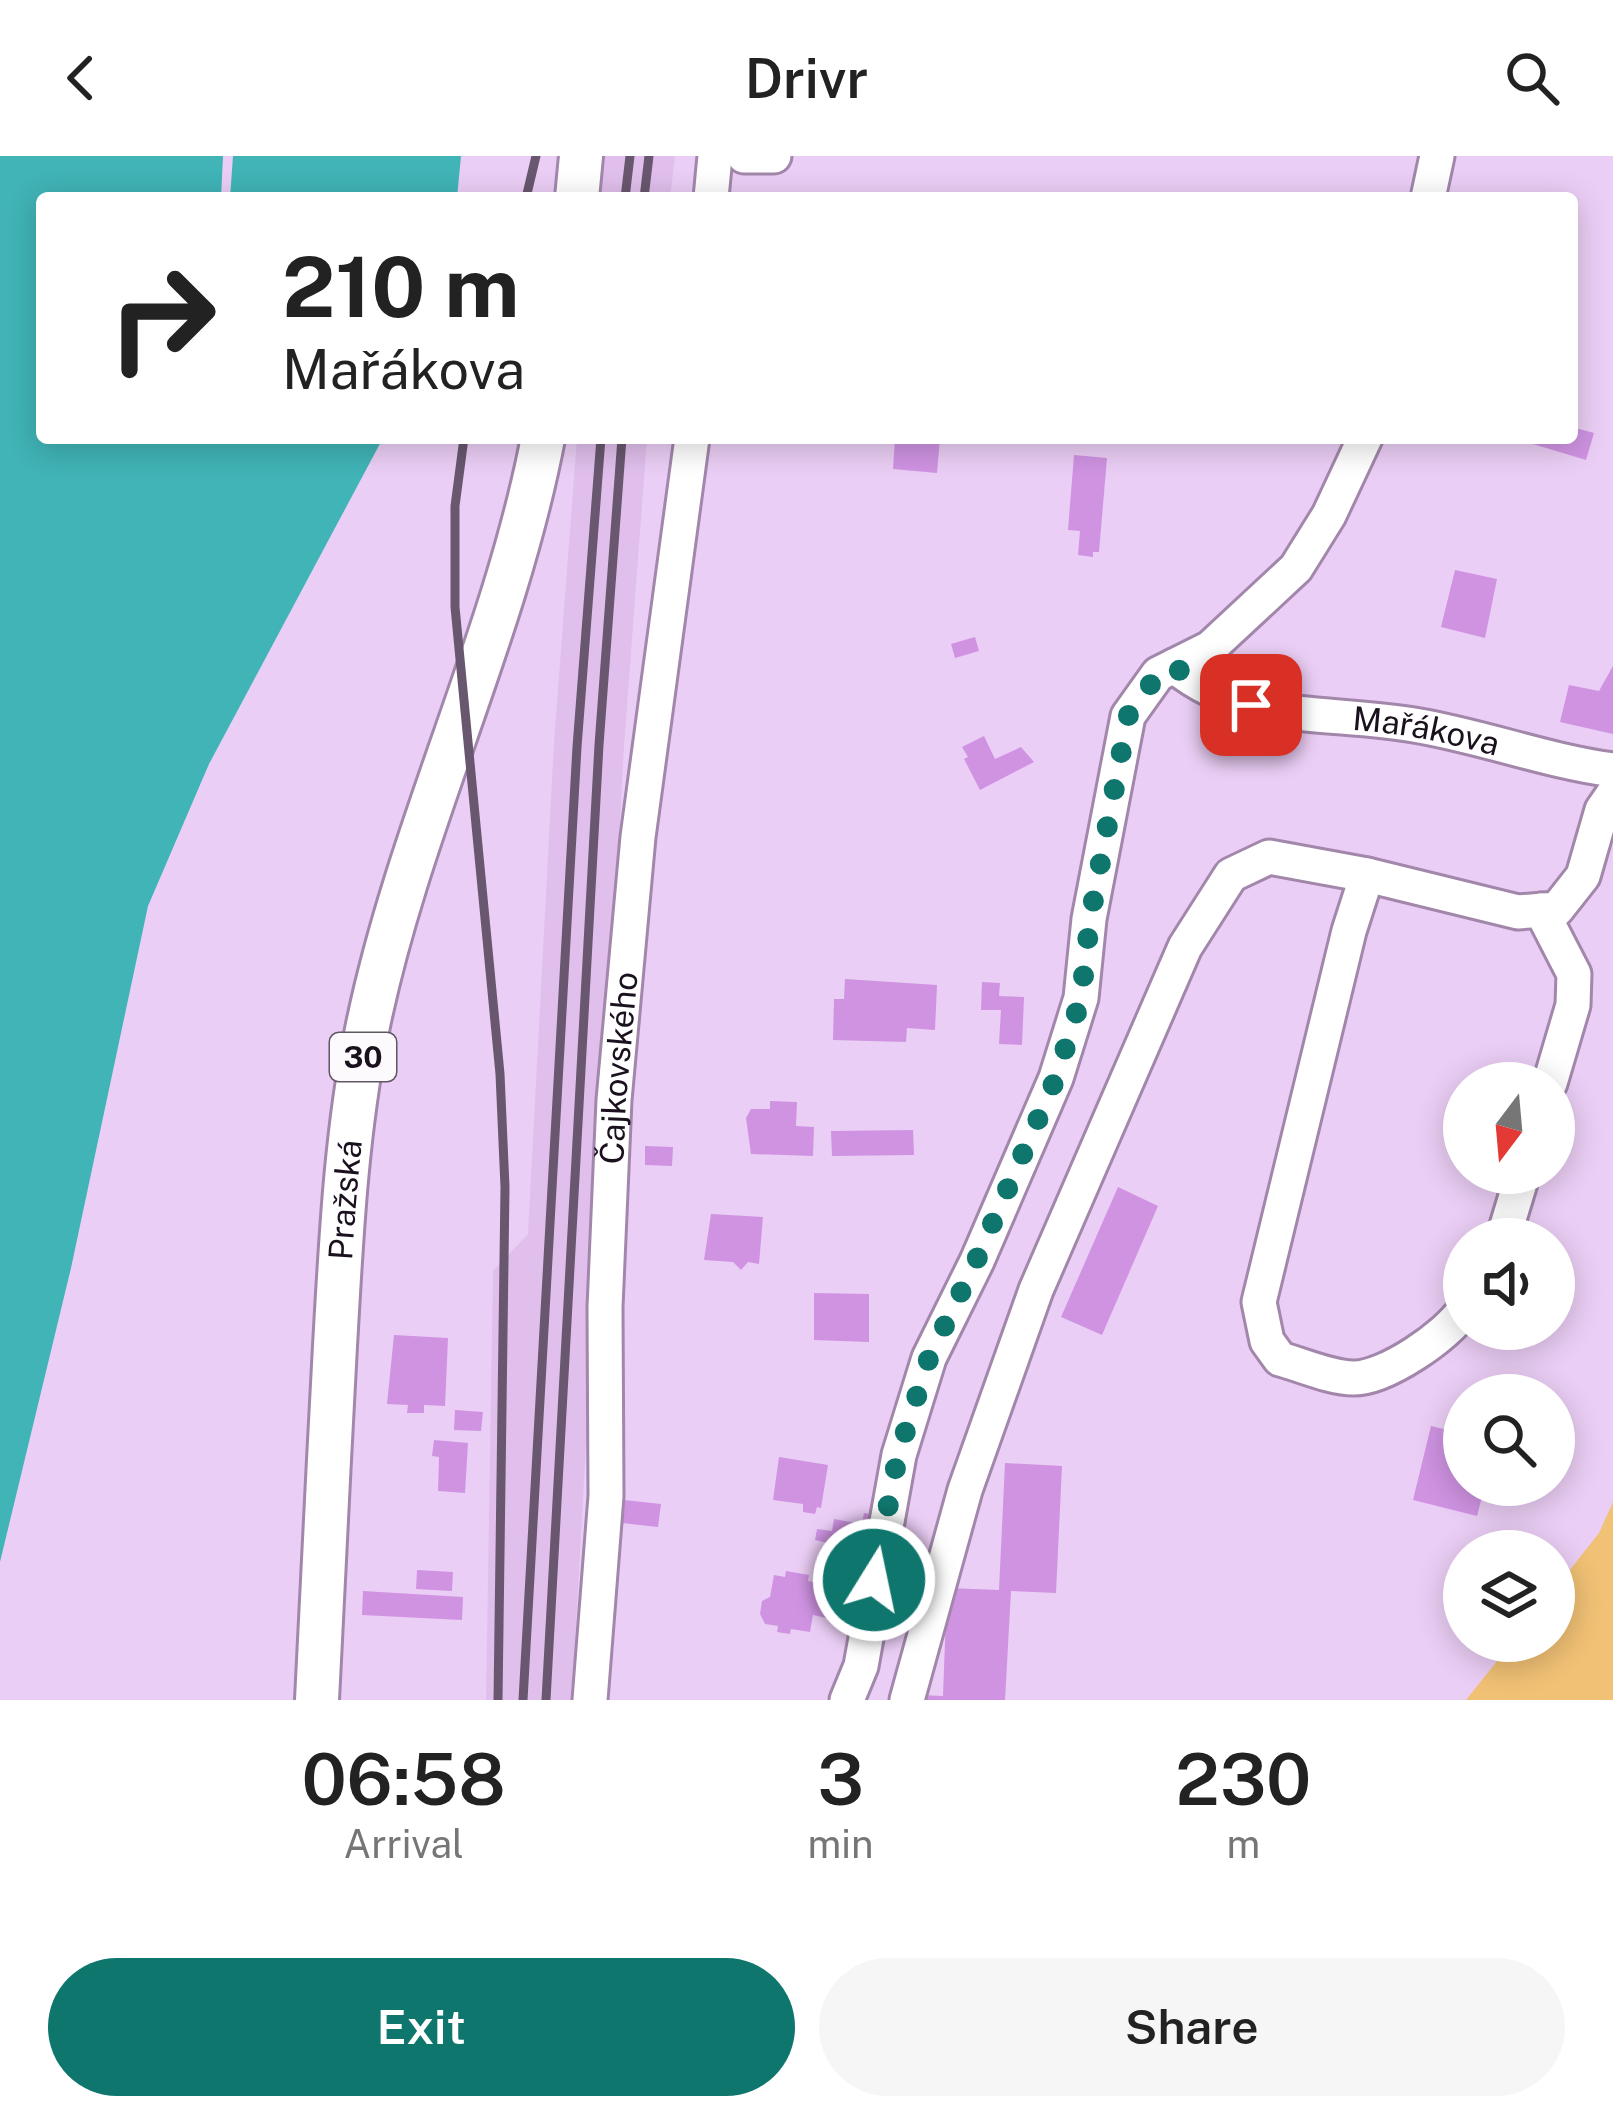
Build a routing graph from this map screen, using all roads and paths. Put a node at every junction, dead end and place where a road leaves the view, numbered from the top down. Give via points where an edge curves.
1 (581, 156) edge
2 (715, 156) edge
3 (744, 156) edge
4 (774, 156) edge
5 (1436, 156) edge
6 (578, 192) edge
7 (712, 192) edge
8 (1429, 192) edge
9 (541, 444) edge
10 (691, 444) edge
11 (1362, 444) edge
12 (1174, 666) junction
13 (1613, 770) edge
14 (1613, 794) edge
15 (1367, 874) junction
16 (1541, 910) junction
17 (1556, 1062) edge
18 (1443, 1331) edge
19 (317, 1700) edge
20 (590, 1700) edge
21 (847, 1700) edge
22 (907, 1700) edge

1 - 6 main road
2 - 7 street
3 - 4 street
5 - 8 street
9 - 19 main road, Pražská / 30 via 506,584 367,1029 341,1246
10 - 20 street, Čajkovského via 638,837 614,1100 607,1496
11 - 12 street via 1296,568 1210,648
12 - 13 street, Mařákova via 1196,684 1251,705 1409,724
12 - 21 street via 1158,674 1128,716 1081,998 1056,1078 929,1358 898,1455
14 - 16 street via 1583,876 1557,909
15 - 16 street via 1518,912
15 - 18 street via 1259,1302 1280,1359 1354,1378 1391,1368
15 - 22 street via 1269,857 1231,875 1185,947 999,1388
16 - 17 street via 1574,974

